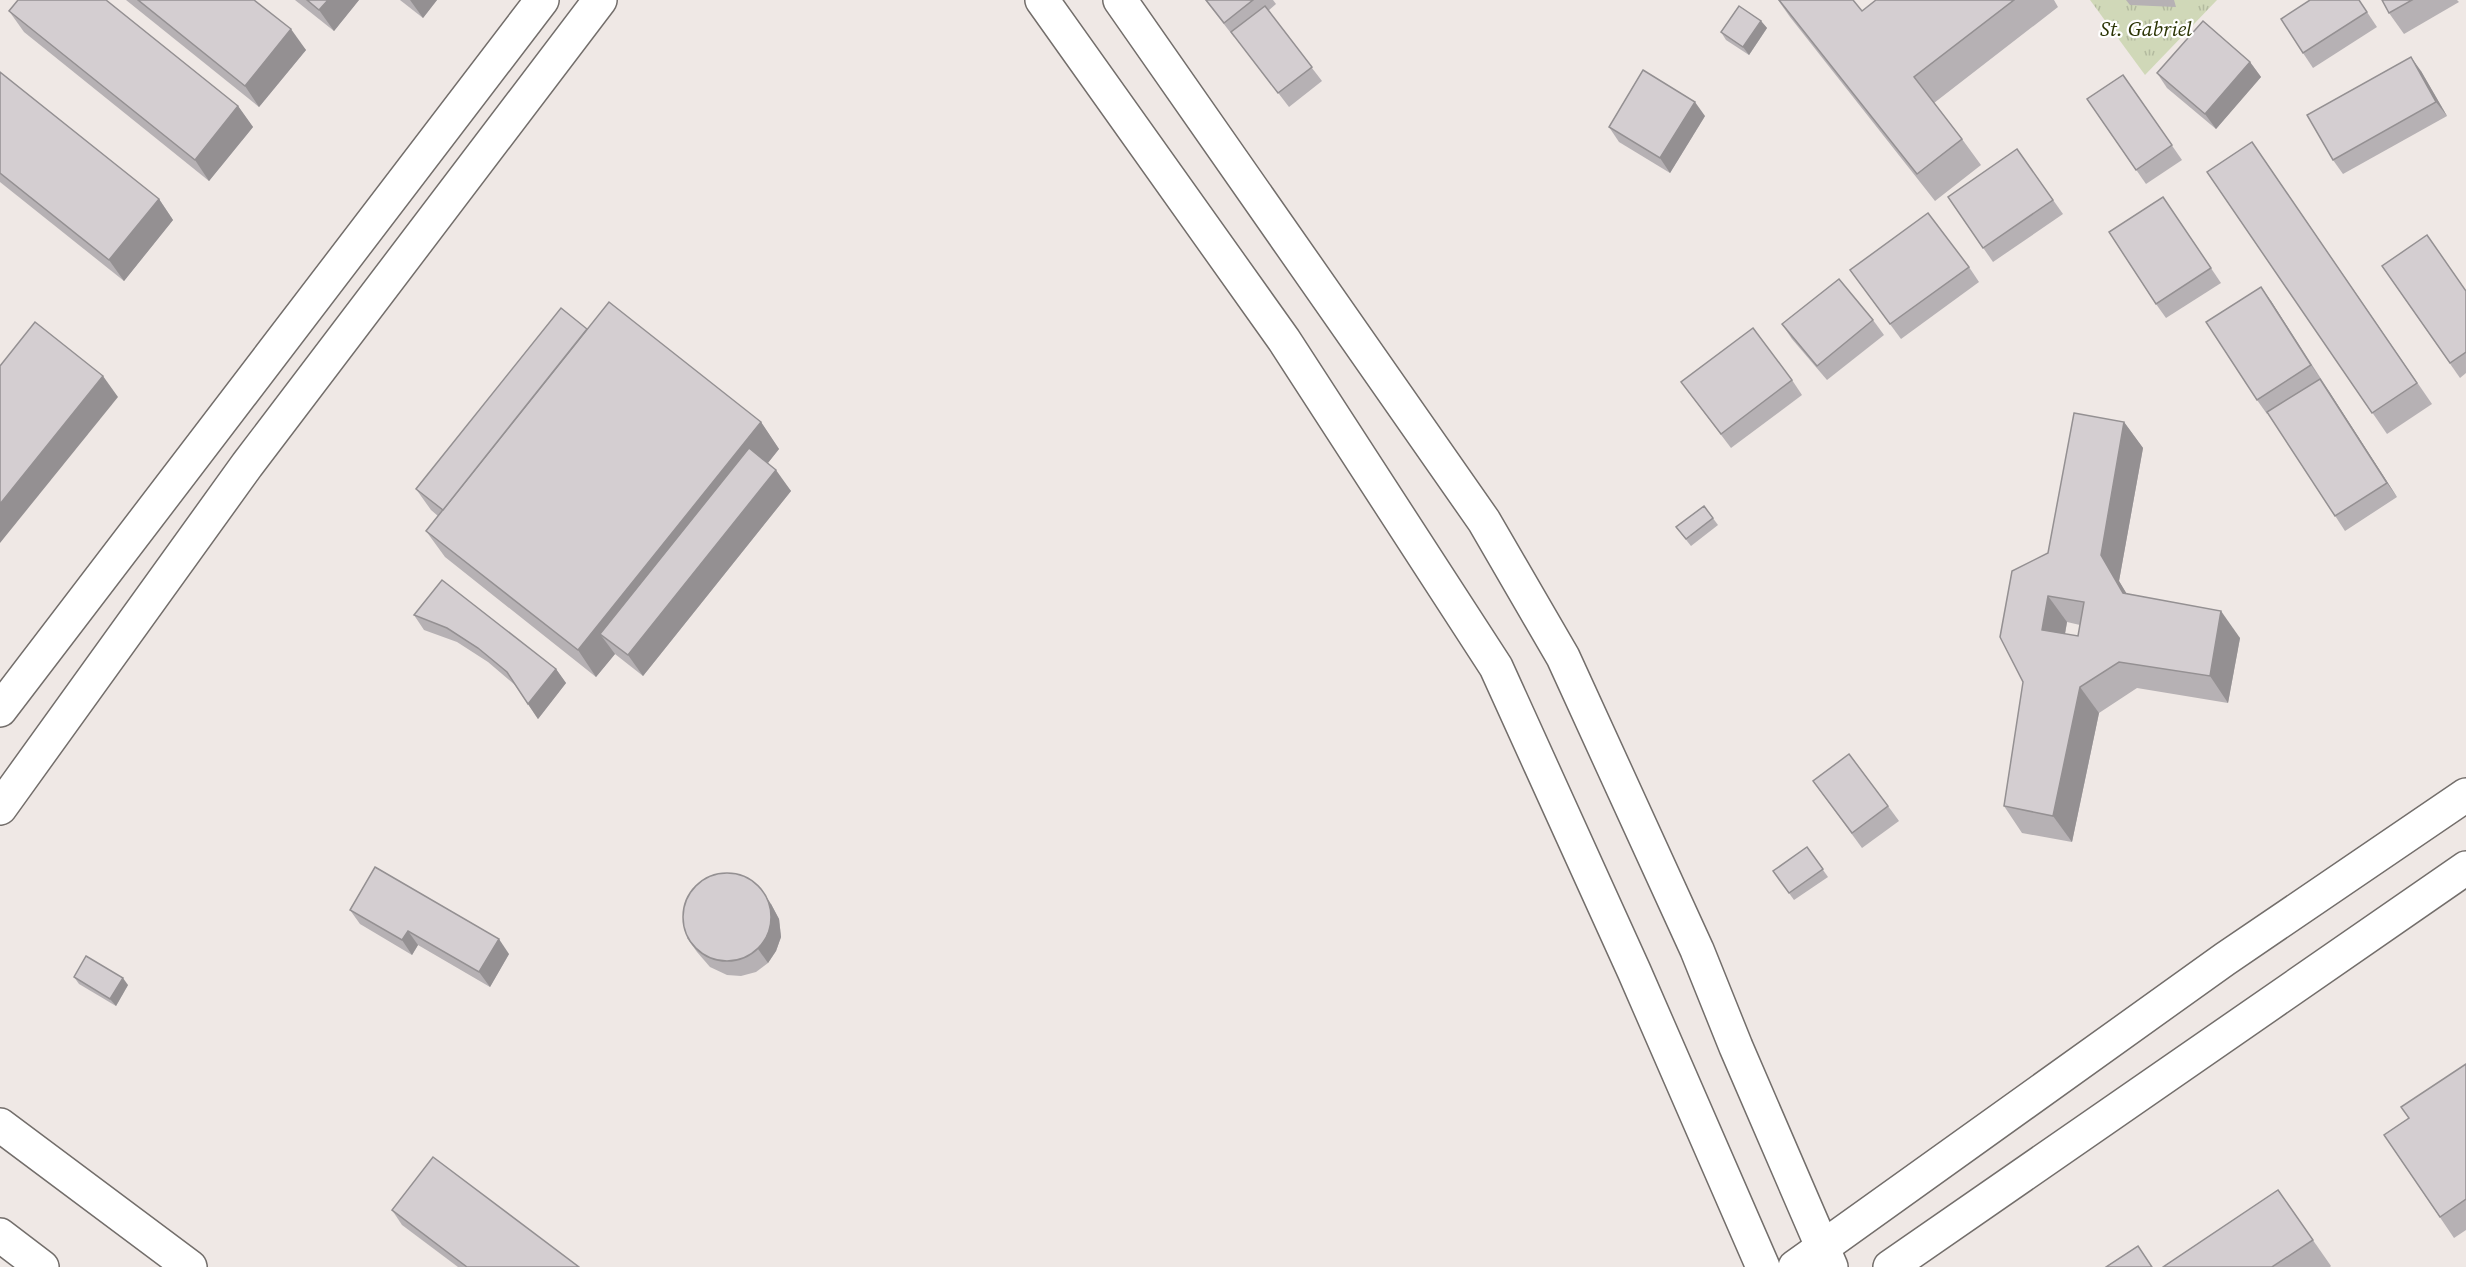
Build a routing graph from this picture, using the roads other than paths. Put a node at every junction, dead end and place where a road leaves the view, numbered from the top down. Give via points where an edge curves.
1 (542, 0) edge
2 (600, 0) edge
3 (1042, 0) edge
4 (1120, 0) edge
5 (0, 710) edge
6 (2466, 795) edge
7 (0, 808) edge
8 (2466, 868) edge
9 (0, 1125) edge
10 (0, 1235) edge
11 (1827, 1257) edge
12 (42, 1267) edge
13 (190, 1267) edge
14 (1763, 1267) edge
15 (1794, 1267) edge
16 (1890, 1267) edge

1 - 5 main road
2 - 7 main road via 247,465
3 - 14 main road via 1284,340 1496,667
4 - 11 main road via 1484,522 1563,657 1697,950
6 - 11 main road via 2225,959
8 - 16 main road
9 - 13 main road
10 - 12 main road
11 - 15 main road

